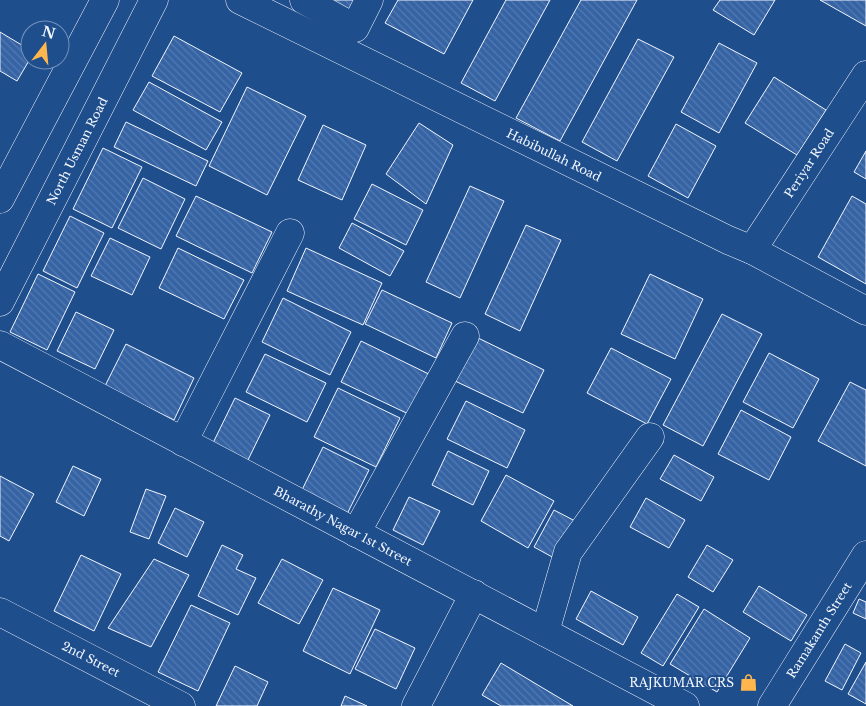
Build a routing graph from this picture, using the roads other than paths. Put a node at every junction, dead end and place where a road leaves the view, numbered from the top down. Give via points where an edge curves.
1 (105, 0) edge
2 (154, 0) edge
3 (240, 0) edge
4 (304, 0) edge
5 (369, 0) edge
6 (866, 75) edge
7 (0, 199) edge
8 (290, 233) dead end
9 (752, 250) junction
10 (0, 302) edge
11 (866, 311) edge
12 (465, 336) dead end
13 (0, 346) edge
14 (650, 437) dead end
15 (183, 442) junction
16 (356, 533) junction
17 (866, 555) edge
18 (474, 594) junction
19 (0, 612) edge
20 (545, 632) junction
21 (181, 706) edge
22 (416, 706) edge
23 (685, 706) edge
24 (772, 706) edge

1 - 7 street
2 - 10 street, North Usman Road
3 - 9 street, Habibullah Road
4 - 5 street via 355,28
6 - 9 street, Periyar Road
8 - 15 street
9 - 11 street, Habibullah Road
12 - 16 street
13 - 15 street, Bharathy Nagar 1st Street
14 - 20 street via 568,552
15 - 16 street, Bharathy Nagar 1st Street
16 - 18 street, Bharathy Nagar 1st Street
17 - 24 street, Ramakanth Street
18 - 20 street, Bharathy Nagar 1st Street
18 - 22 street
19 - 21 street, 2nd Street
20 - 23 street, Bharathy Nagar 1st Street

